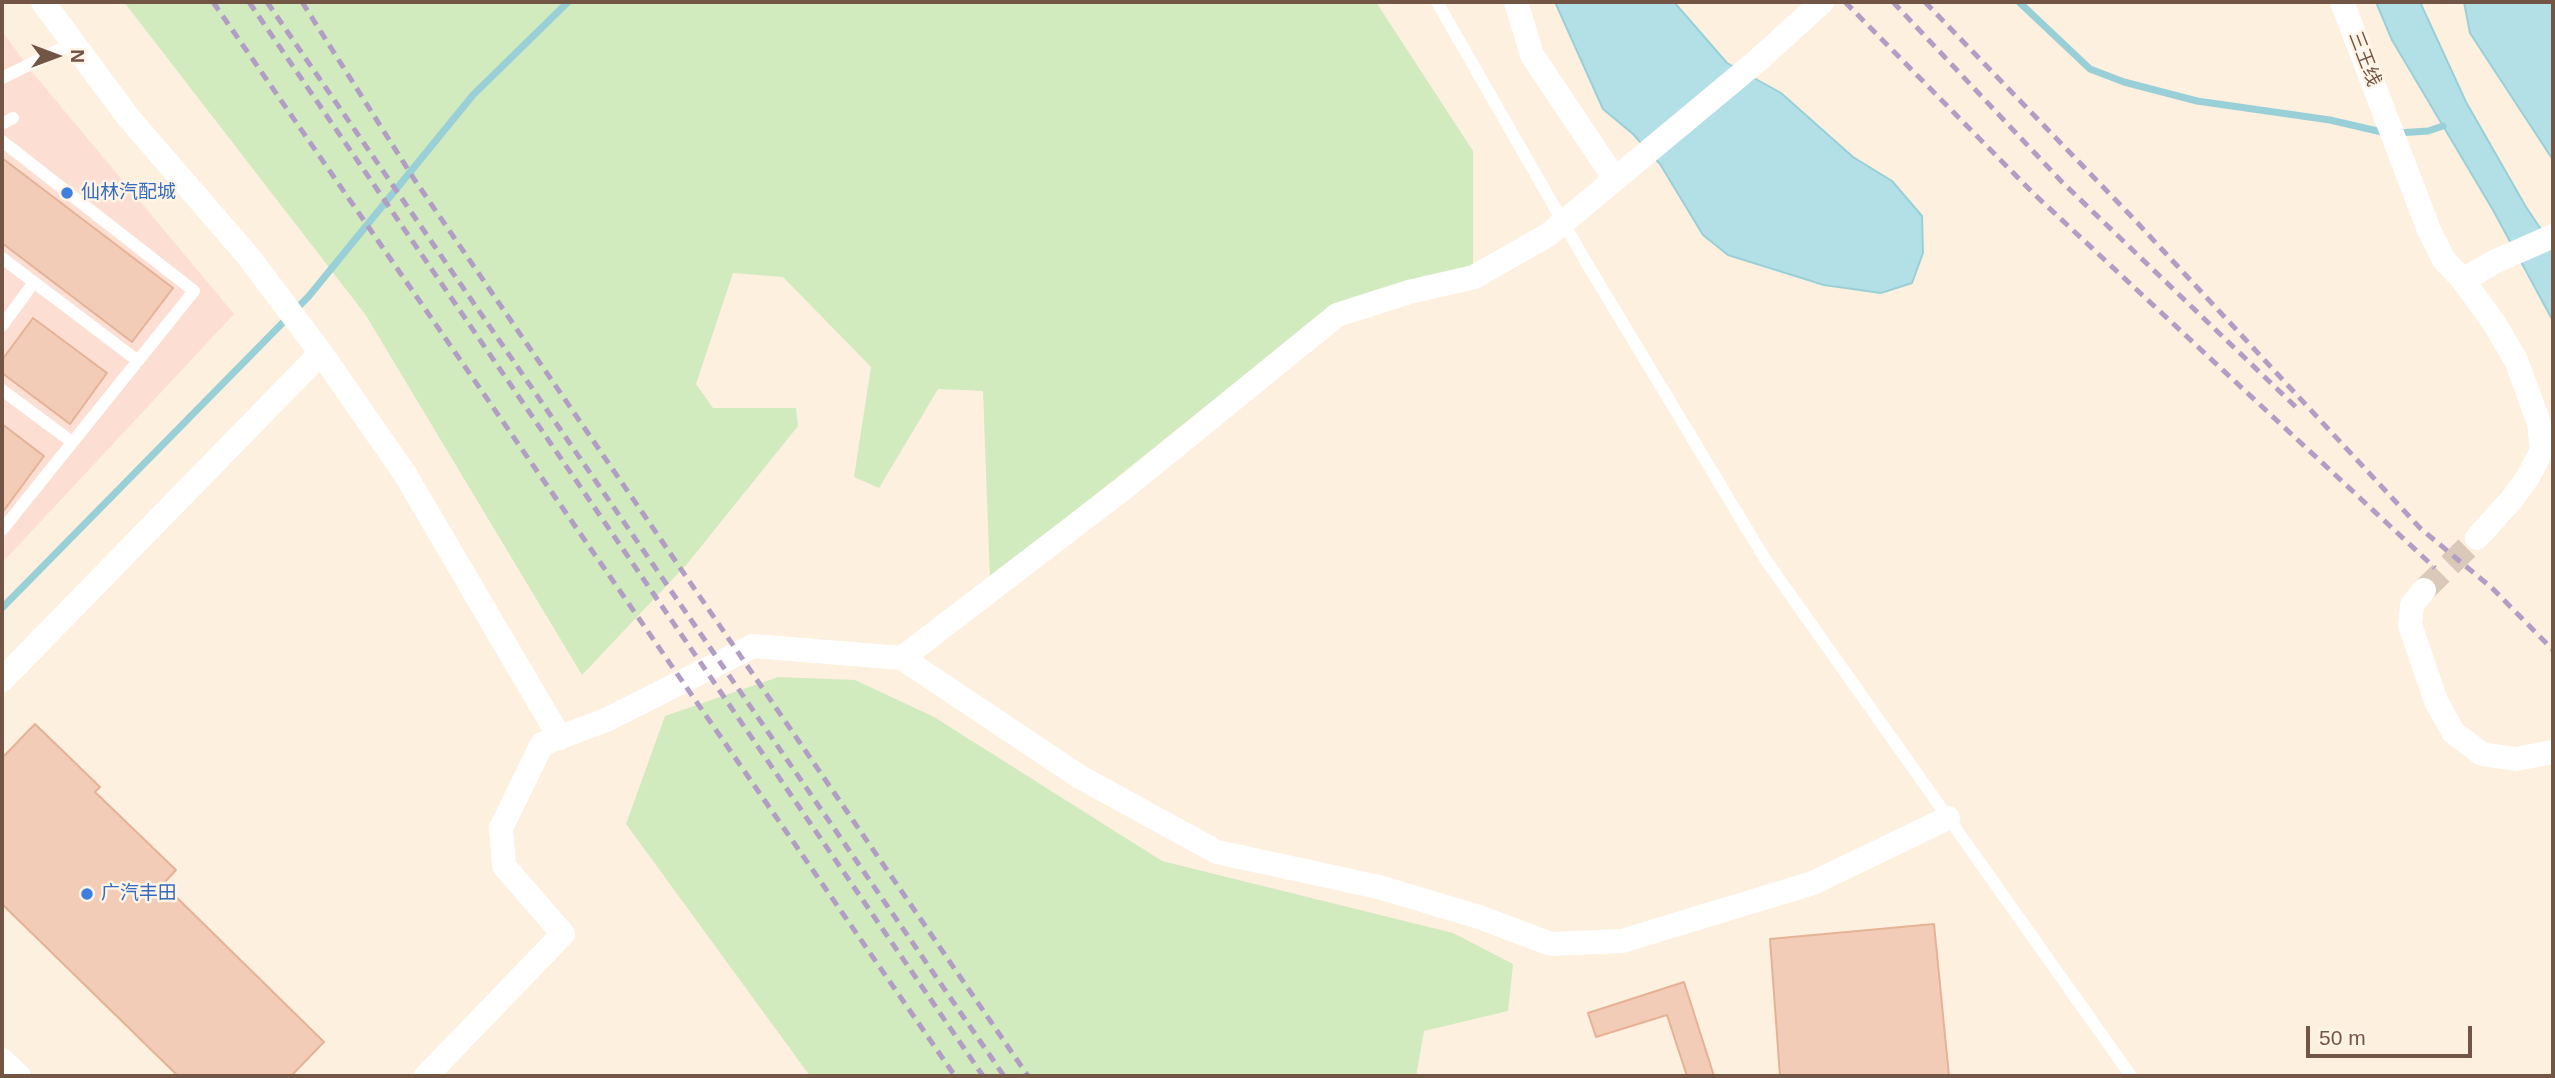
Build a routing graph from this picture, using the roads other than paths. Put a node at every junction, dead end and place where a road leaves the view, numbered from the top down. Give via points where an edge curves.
1 (43, 2) edge
2 (1437, 2) edge
3 (1516, 2) edge
4 (1822, 2) edge
5 (2342, 2) edge
6 (73, 43) junction
7 (2, 78) edge
8 (2, 141) edge
9 (1615, 178) junction
10 (2551, 237) edge
11 (2, 258) edge
12 (2463, 280) junction
13 (34, 282) junction
14 (2, 326) edge
15 (321, 353) junction
16 (138, 361) junction
17 (2, 390) edge
18 (72, 442) junction
19 (3, 526) edge
20 (2477, 538) tunnel mouth
21 (2424, 590) tunnel mouth
22 (901, 658) junction
23 (2, 680) edge
24 (560, 738) junction
25 (2553, 752) edge
26 (1948, 818) junction
27 (2, 1059) edge
28 (19, 1076) edge
29 (426, 1076) edge
30 (2131, 1076) edge

1 - 6 street
2 - 26 lane via 1586,262 1765,559
3 - 9 street via 1532,55
4 - 9 street
5 - 12 street, 三王线 via 2439,250
6 - 7 lane
6 - 15 street via 128,117 248,256
8 - 16 lane via 194,290
9 - 22 street via 1548,235 1474,277 1337,315 1117,493
10 - 12 street
11 - 13 lane
12 - 20 street, 三王线 via 2516,360 2539,423 2542,450 2512,499
13 - 14 lane
13 - 16 lane
15 - 23 street
15 - 24 street via 405,474
16 - 18 lane
17 - 18 lane
18 - 19 lane
21 - 25 street via 2412,605 2410,625 2436,701 2453,732 2482,754 2516,759
22 - 24 street via 753,646 606,720
22 - 26 street via 1080,777 1217,852 1379,887 1552,944 1622,941 1813,883
24 - 29 street via 542,744 501,828 504,866 563,934
26 - 30 lane
27 - 28 street

